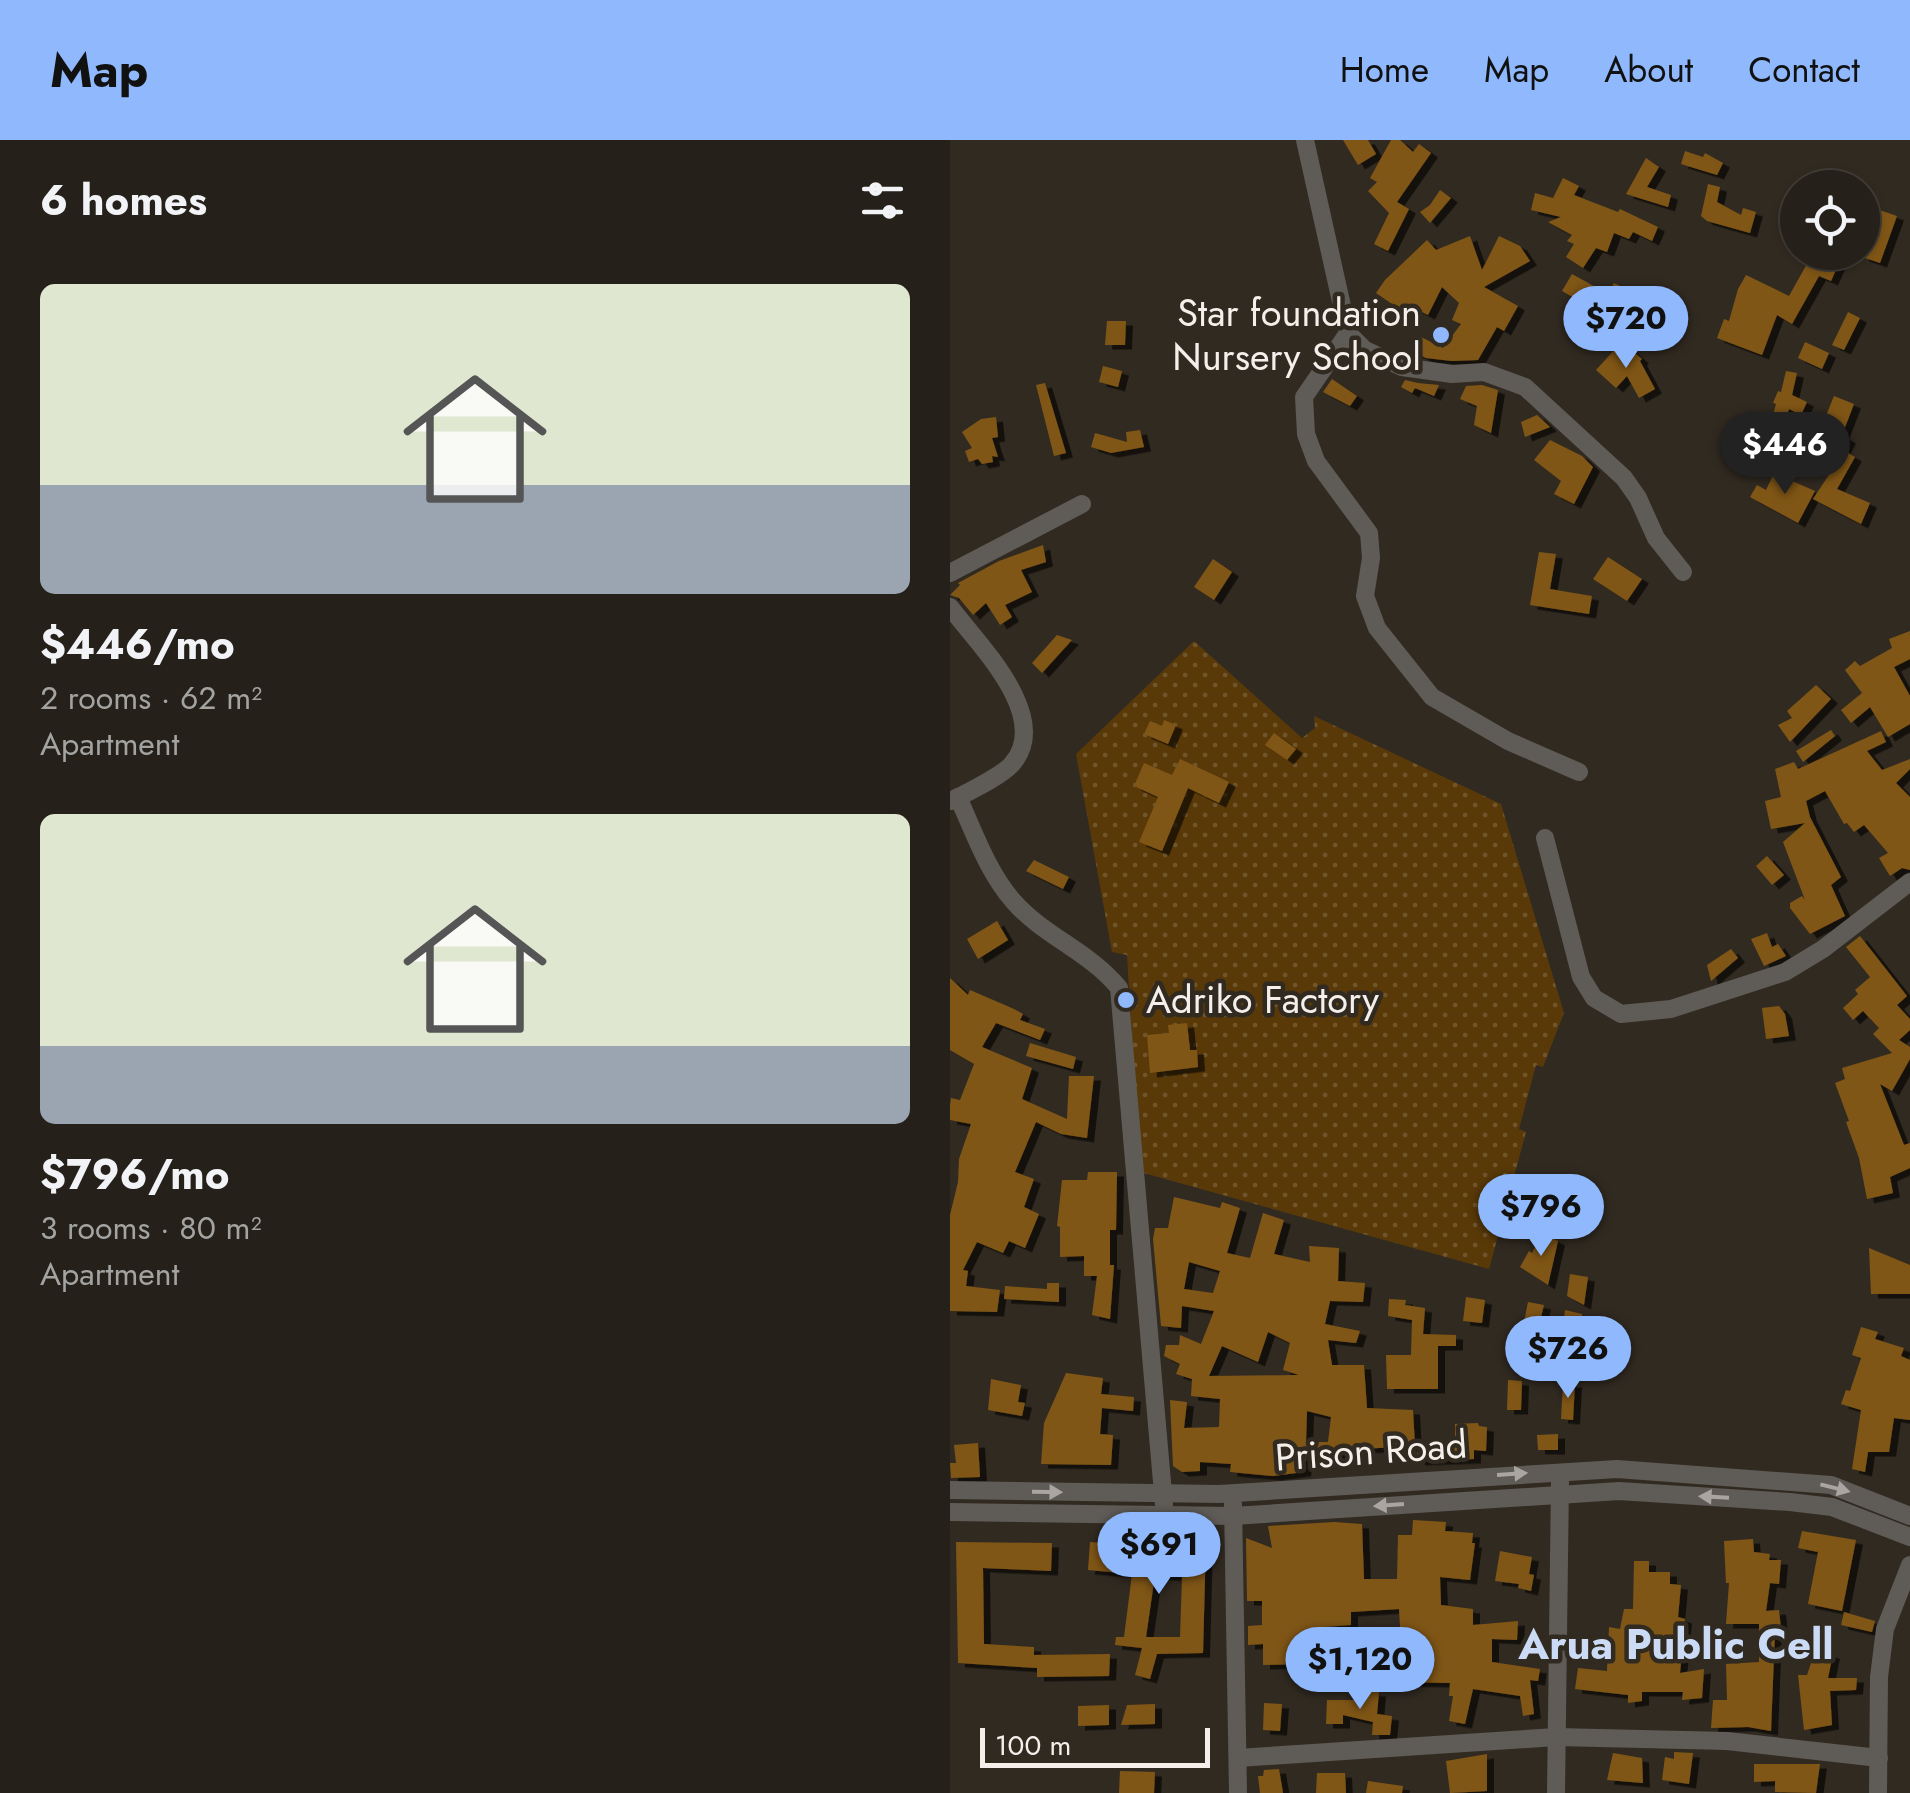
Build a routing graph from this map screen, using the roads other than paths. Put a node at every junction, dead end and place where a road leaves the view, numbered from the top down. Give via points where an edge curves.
1 (1305, 140) edge
2 (1348, 333) junction
3 (1082, 504) dead end
4 (1683, 572) dead end
5 (950, 574) edge
6 (950, 607) edge
7 (1579, 772) dead end
8 (954, 799) edge
9 (1546, 838) dead end
10 (1910, 882) edge
11 (1560, 1470) junction
12 (950, 1490) edge
13 (1232, 1493) junction
14 (1560, 1493) junction
15 (1162, 1495) junction
16 (950, 1512) edge
17 (1165, 1516) junction
18 (1233, 1516) junction
19 (1910, 1516) edge
20 (1910, 1537) edge
21 (1910, 1566) edge
22 (1556, 1737) junction
23 (1238, 1758) junction
24 (1879, 1758) junction
25 (1238, 1793) edge
26 (1556, 1793) edge
27 (1878, 1793) edge

1 - 2 street
2 - 4 street via 1381,360 1402,367 1452,374 1479,370 1525,387 1624,478
2 - 7 street via 1304,396 1306,434 1316,461 1369,532 1365,596 1377,628 1432,697 1508,742
3 - 5 street
6 - 8 street via 1012,689 1026,726 1012,765
8 - 15 street via 1015,903 1118,988
9 - 10 street via 1581,977 1594,998 1621,1014 1671,1009 1785,972
13 -> 11 street, Prison Road
11 - 14 street
11 -> 19 street, Prison Road via 1831,1485
12 -> 15 street, Prison Road
13 - 15 street, Prison Road
13 - 18 street
14 -> 18 street, Prison Road
20 -> 14 street, Prison Road via 1832,1507 1619,1491
14 - 22 street
15 - 17 street
16 - 17 street, Prison Road
17 - 18 street, Prison Road
18 - 23 street
21 - 24 street via 1885,1628
22 - 23 street
22 - 24 street via 1727,1741
22 - 26 street
23 - 25 street
24 - 27 street

